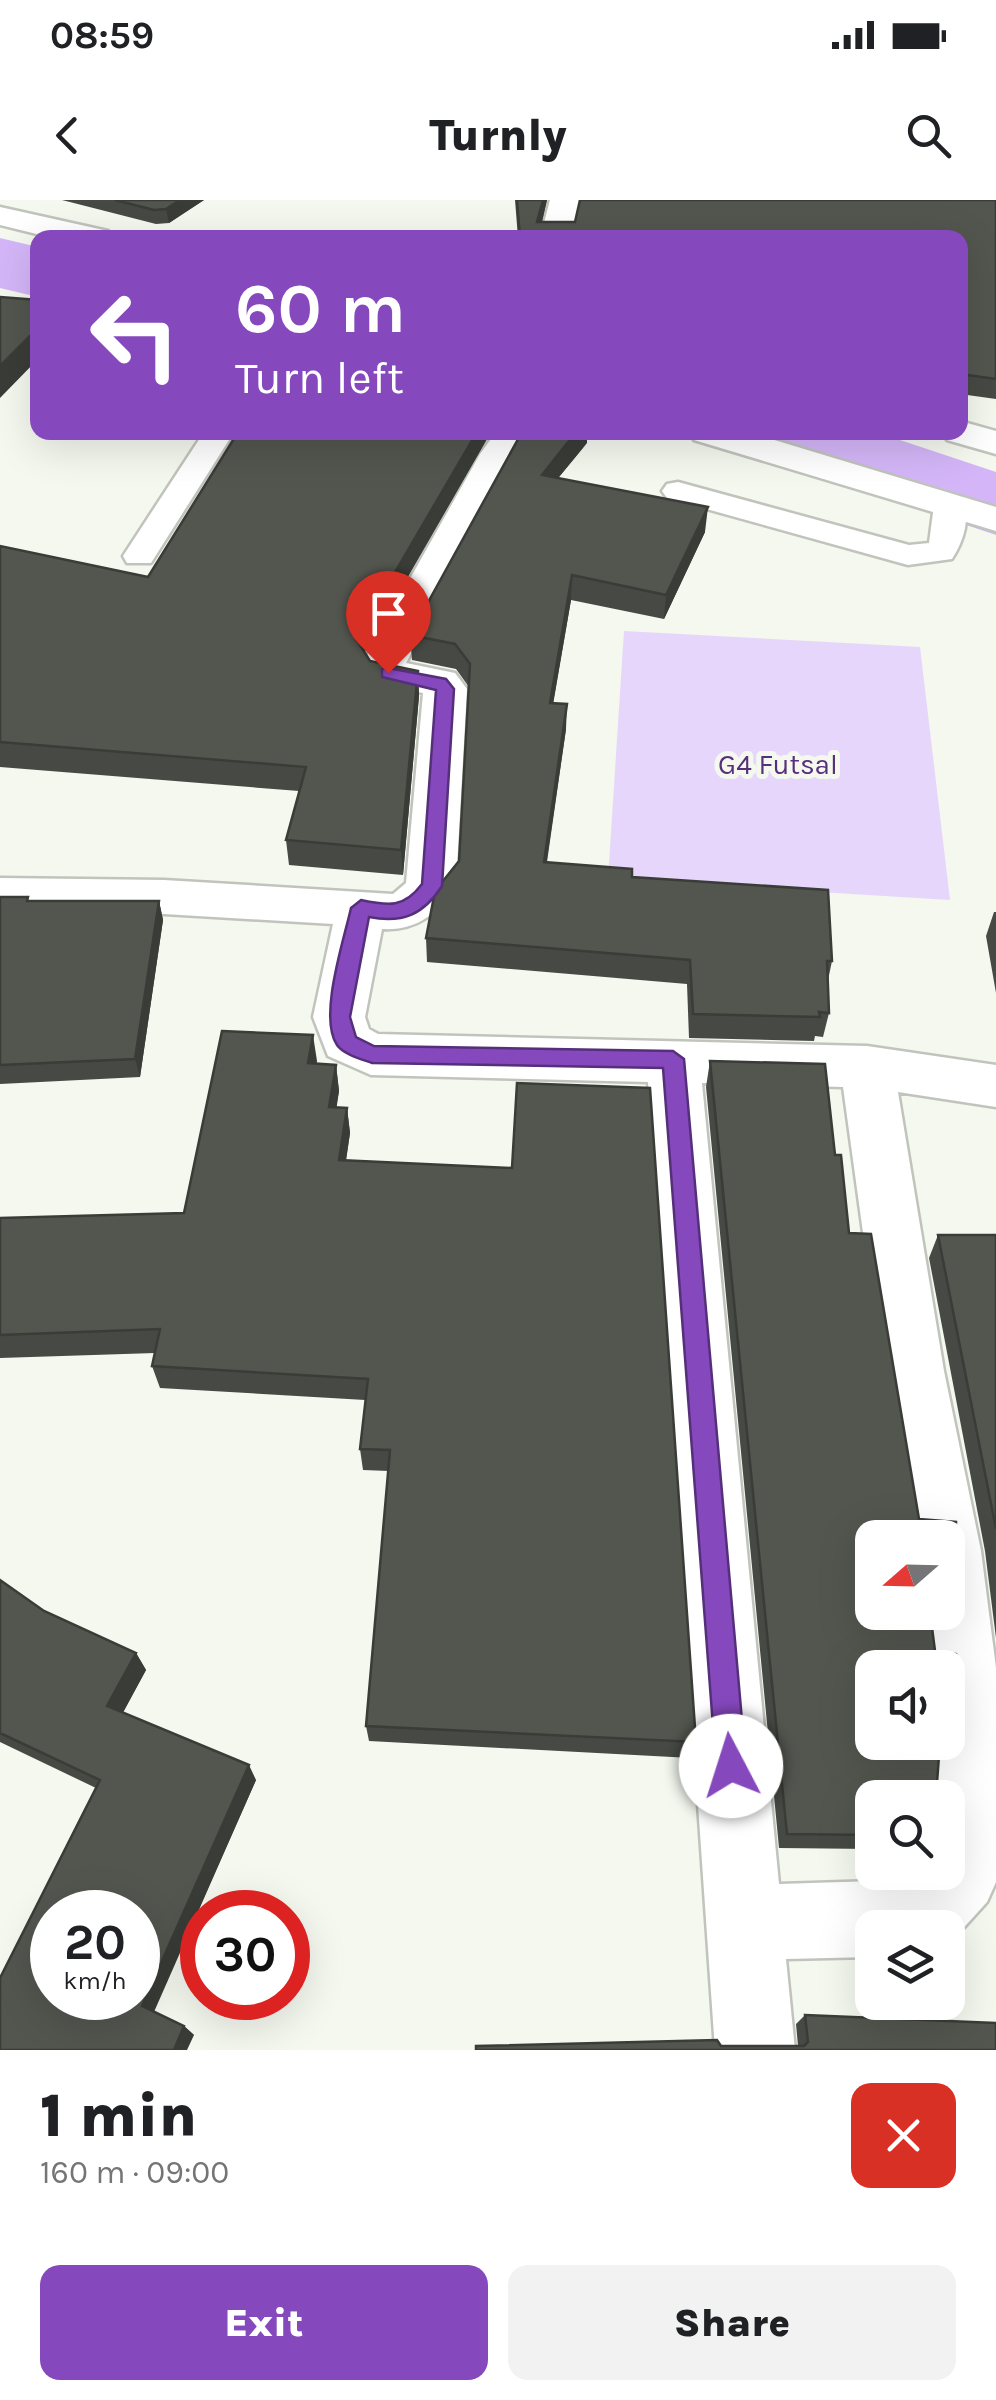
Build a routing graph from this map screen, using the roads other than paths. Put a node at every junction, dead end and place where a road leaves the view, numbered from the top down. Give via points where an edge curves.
1 (565, 200) edge
2 (0, 216) edge
3 (62, 230) edge
4 (558, 230) edge
5 (968, 434) edge
6 (214, 440) edge
7 (510, 440) edge
8 (734, 440) edge
9 (996, 443) edge
10 (678, 491) dead end
11 (950, 504) junction
12 (996, 519) edge
13 (139, 556) dead end
14 (0, 895) edge
15 (361, 908) junction
16 (673, 1059) junction
17 (867, 1067) junction
18 (996, 1086) edge
19 (942, 1520) edge
20 (957, 1630) edge
21 (744, 1922) junction
22 (754, 2050) edge

1 - 4 street
2 - 3 street
5 - 9 street
6 - 13 lane
7 - 15 street via 383,666 445,689 432,886 418,904 392,914
8 - 11 street
10 - 11 lane via 908,555 940,552
11 - 12 street
14 - 15 street
15 - 16 street via 339,1017 347,1042 359,1048 372,1054
16 - 17 street
16 - 21 street
17 - 18 street
17 - 19 street
20 - 21 street via 969,1735 961,1876 924,1917
21 - 22 street

